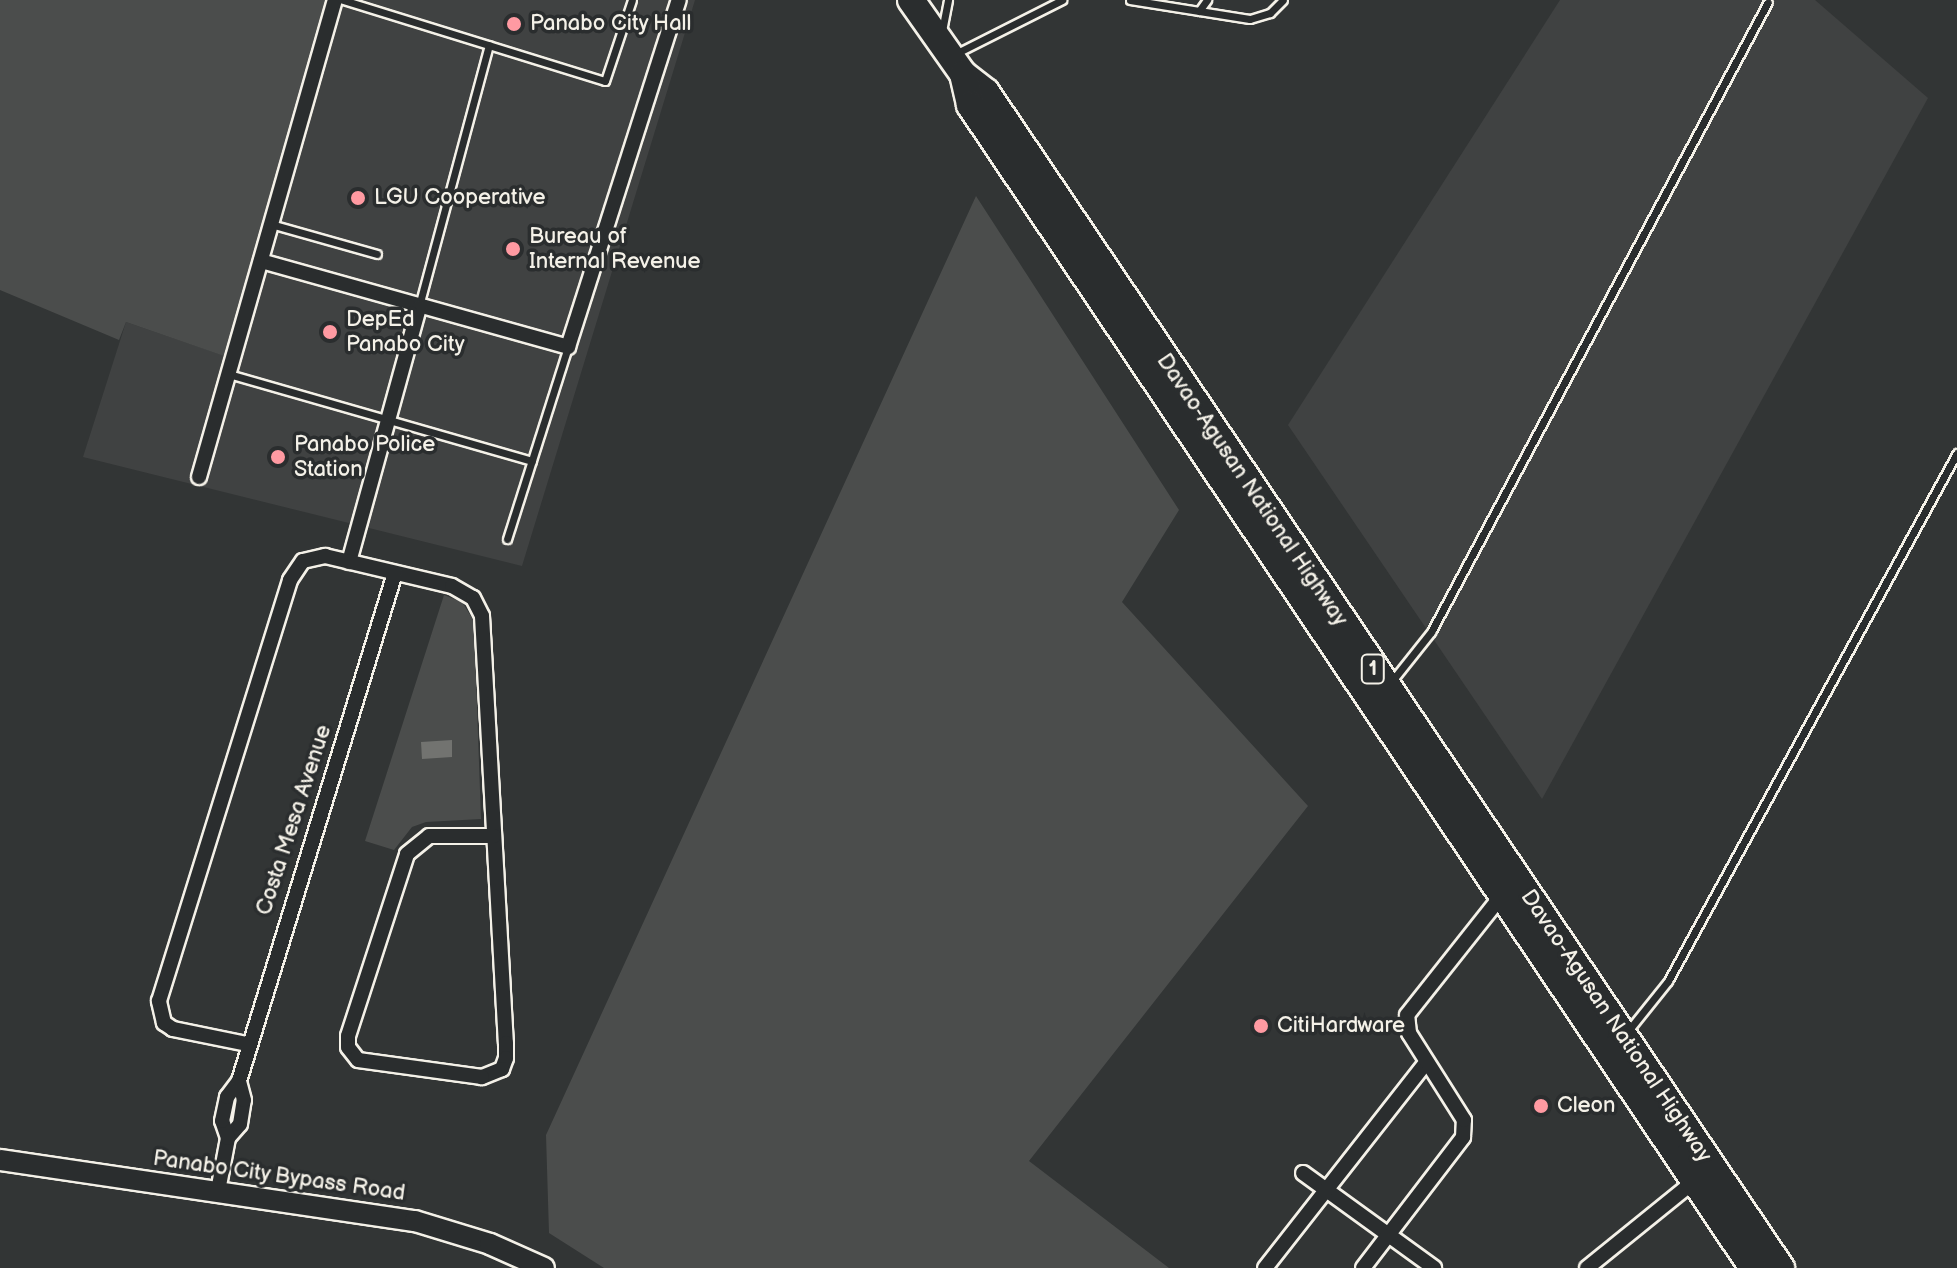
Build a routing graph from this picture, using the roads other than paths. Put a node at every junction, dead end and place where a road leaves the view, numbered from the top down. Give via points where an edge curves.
1 (335, 0) edge
2 (343, 0) edge
3 (632, 0) edge
4 (679, 0) edge
5 (911, 0) edge
6 (948, 0) edge
7 (1062, 0) edge
8 (1130, 0) edge
9 (1207, 0) edge
10 (1283, 0) edge
11 (1768, 2) dead end
12 (1199, 11) junction
13 (489, 45) junction
14 (951, 57) junction
15 (271, 224) junction
16 (377, 254) dead end
17 (261, 261) junction
18 (419, 307) junction
19 (568, 347) junction
20 (229, 374) junction
21 (388, 420) junction
22 (1957, 453) edge
23 (532, 461) junction
24 (199, 477) dead end
25 (507, 539) dead end
26 (349, 562) junction
27 (395, 573) junction
28 (1377, 692) junction
29 (494, 836) junction
30 (1502, 895) junction
31 (1614, 1042) junction
32 (247, 1044) junction
33 (1426, 1063) junction
34 (0, 1160) edge
35 (1303, 1173) dead end
36 (1703, 1174) junction
37 (1327, 1189) junction
38 (218, 1191) junction
39 (1390, 1234) junction
40 (1588, 1267) edge
41 (544, 1268) edge
42 (1265, 1268) edge
43 (1363, 1268) edge
44 (1434, 1268) edge
45 (1753, 1268) edge
46 (1781, 1268) edge

1 - 15 street
2 - 13 lane
3 - 13 lane via 605,81
4 - 19 street
5 - 14 highway, Davao-Agusan National Highway / 1
6 - 14 lane
7 - 14 lane
8 - 12 lane
9 - 12 lane
10 - 12 lane via 1270,13 1250,19
11 - 28 lane via 1431,632
13 - 18 lane
14 - 28 highway, Davao-Agusan National Highway / 1 via 986,92 1243,498
15 - 16 lane
15 - 17 street
17 - 18 street
17 - 20 street
18 - 19 street
18 - 21 street
19 - 23 lane
20 - 21 lane
20 - 24 street
21 - 23 lane
21 - 26 street
22 - 31 lane via 1668,981
23 - 25 lane
26 - 27 street
26 - 32 street via 314,556 303,561 290,580 159,1001 164,1023 173,1029
27 - 29 street via 452,586 479,606
27 - 32 street, Costa Mesa Avenue
28 - 30 highway, Davao-Agusan National Highway / 1
28 - 31 highway, Davao-Agusan National Highway / 1
29 - 29 street via 506,1043 502,1069 482,1077 358,1060 348,1047 348,1036 407,854 429,836
30 - 31 highway, Davao-Agusan National Highway / 1
30 - 33 street via 1407,1015 1409,1033
31 - 36 highway, Davao-Agusan National Highway / 1
32 - 38 street, Costa Mesa Avenue via 239,1081 242,1112 228,1138
33 - 37 street
33 - 39 street via 1465,1129
34 - 38 main road, Panabo City Bypass Road
35 - 37 street
36 - 40 street
36 - 45 highway, Davao-Agusan National Highway / 1
36 - 46 highway, Davao-Agusan National Highway / 1
37 - 39 street
37 - 42 street
38 - 41 main road, Panabo City Bypass Road via 415,1221 475,1238
39 - 43 street
39 - 44 street

